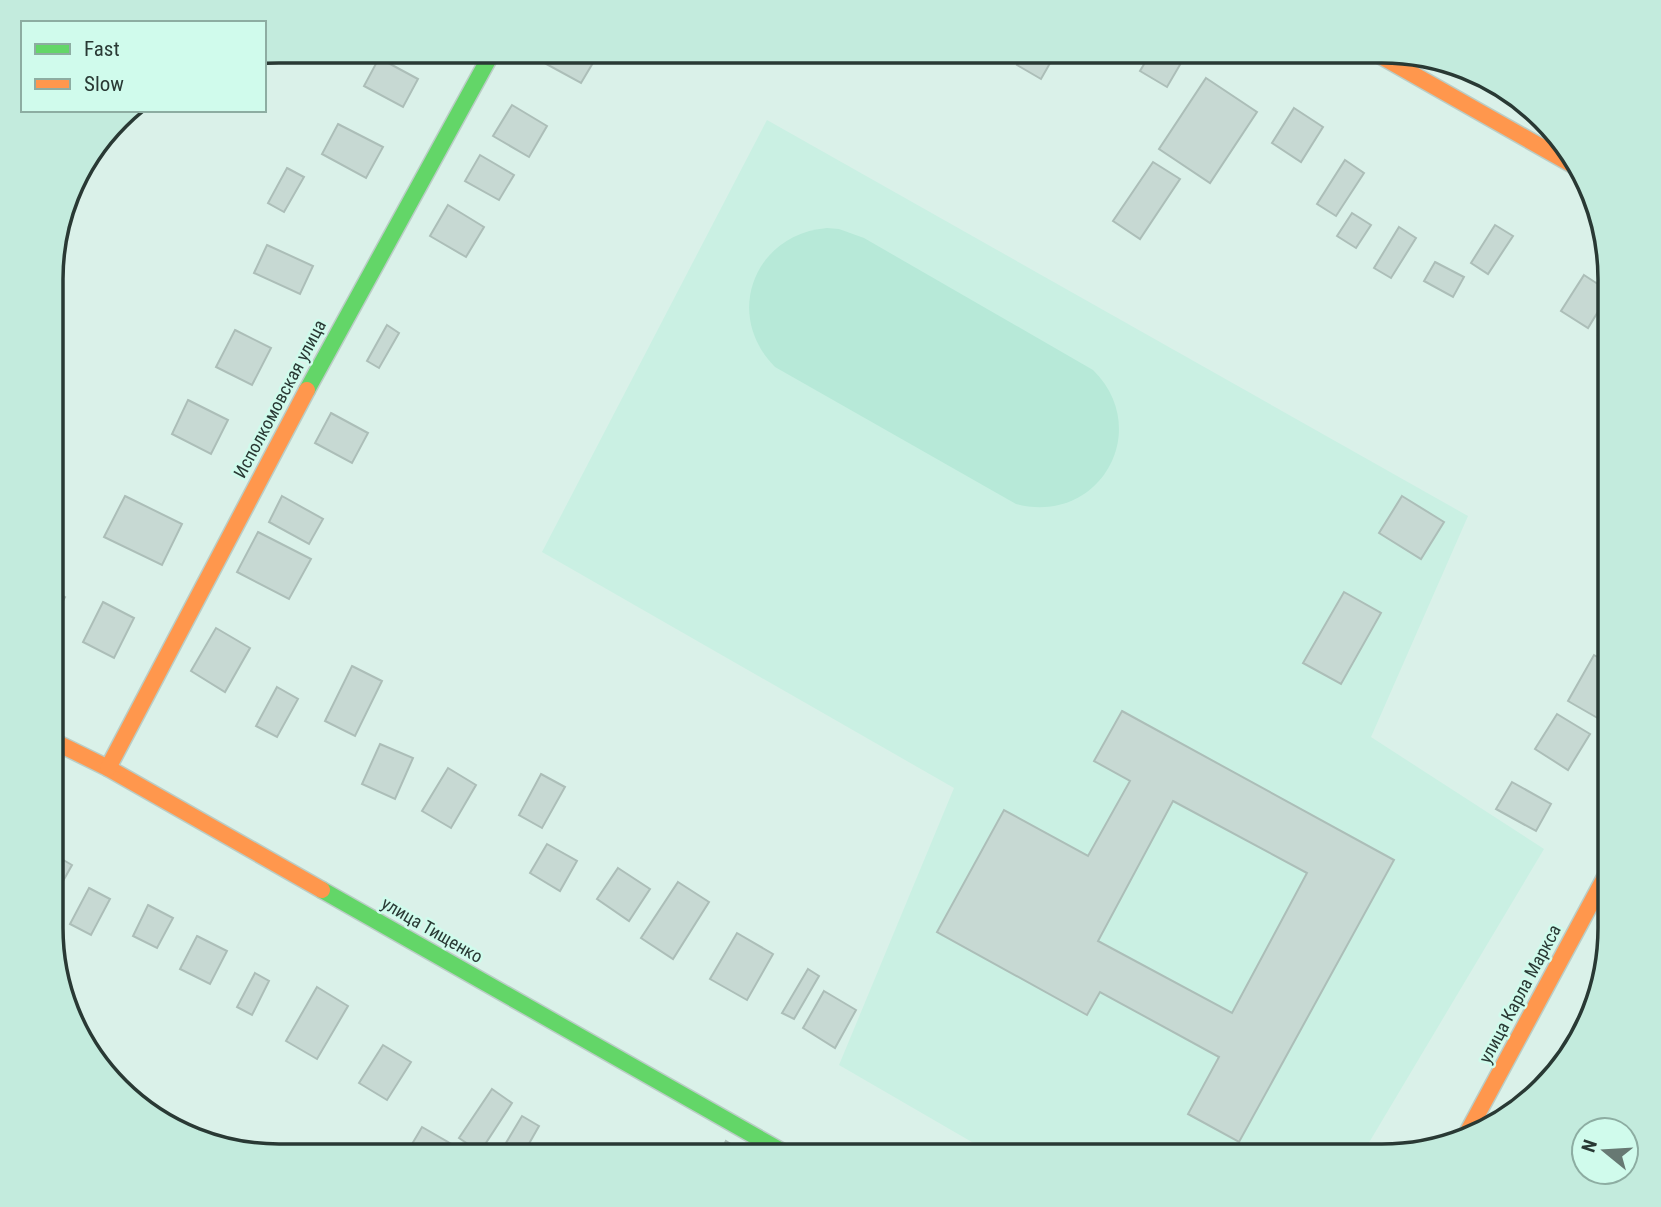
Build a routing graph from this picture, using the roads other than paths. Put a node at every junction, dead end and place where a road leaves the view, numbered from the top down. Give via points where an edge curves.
1 (486, 63) edge
2 (1393, 63) edge
3 (1562, 159) edge
4 (63, 746) edge
5 (108, 768) junction
6 (1598, 890) edge
7 (1472, 1124) edge
8 (769, 1144) edge

1 - 5 street, Исполкомовская улица via 340,327
2 - 3 street
4 - 5 street, улица Тищенко
5 - 8 street, улица Тищенко
6 - 7 street, улица Карла Маркса

